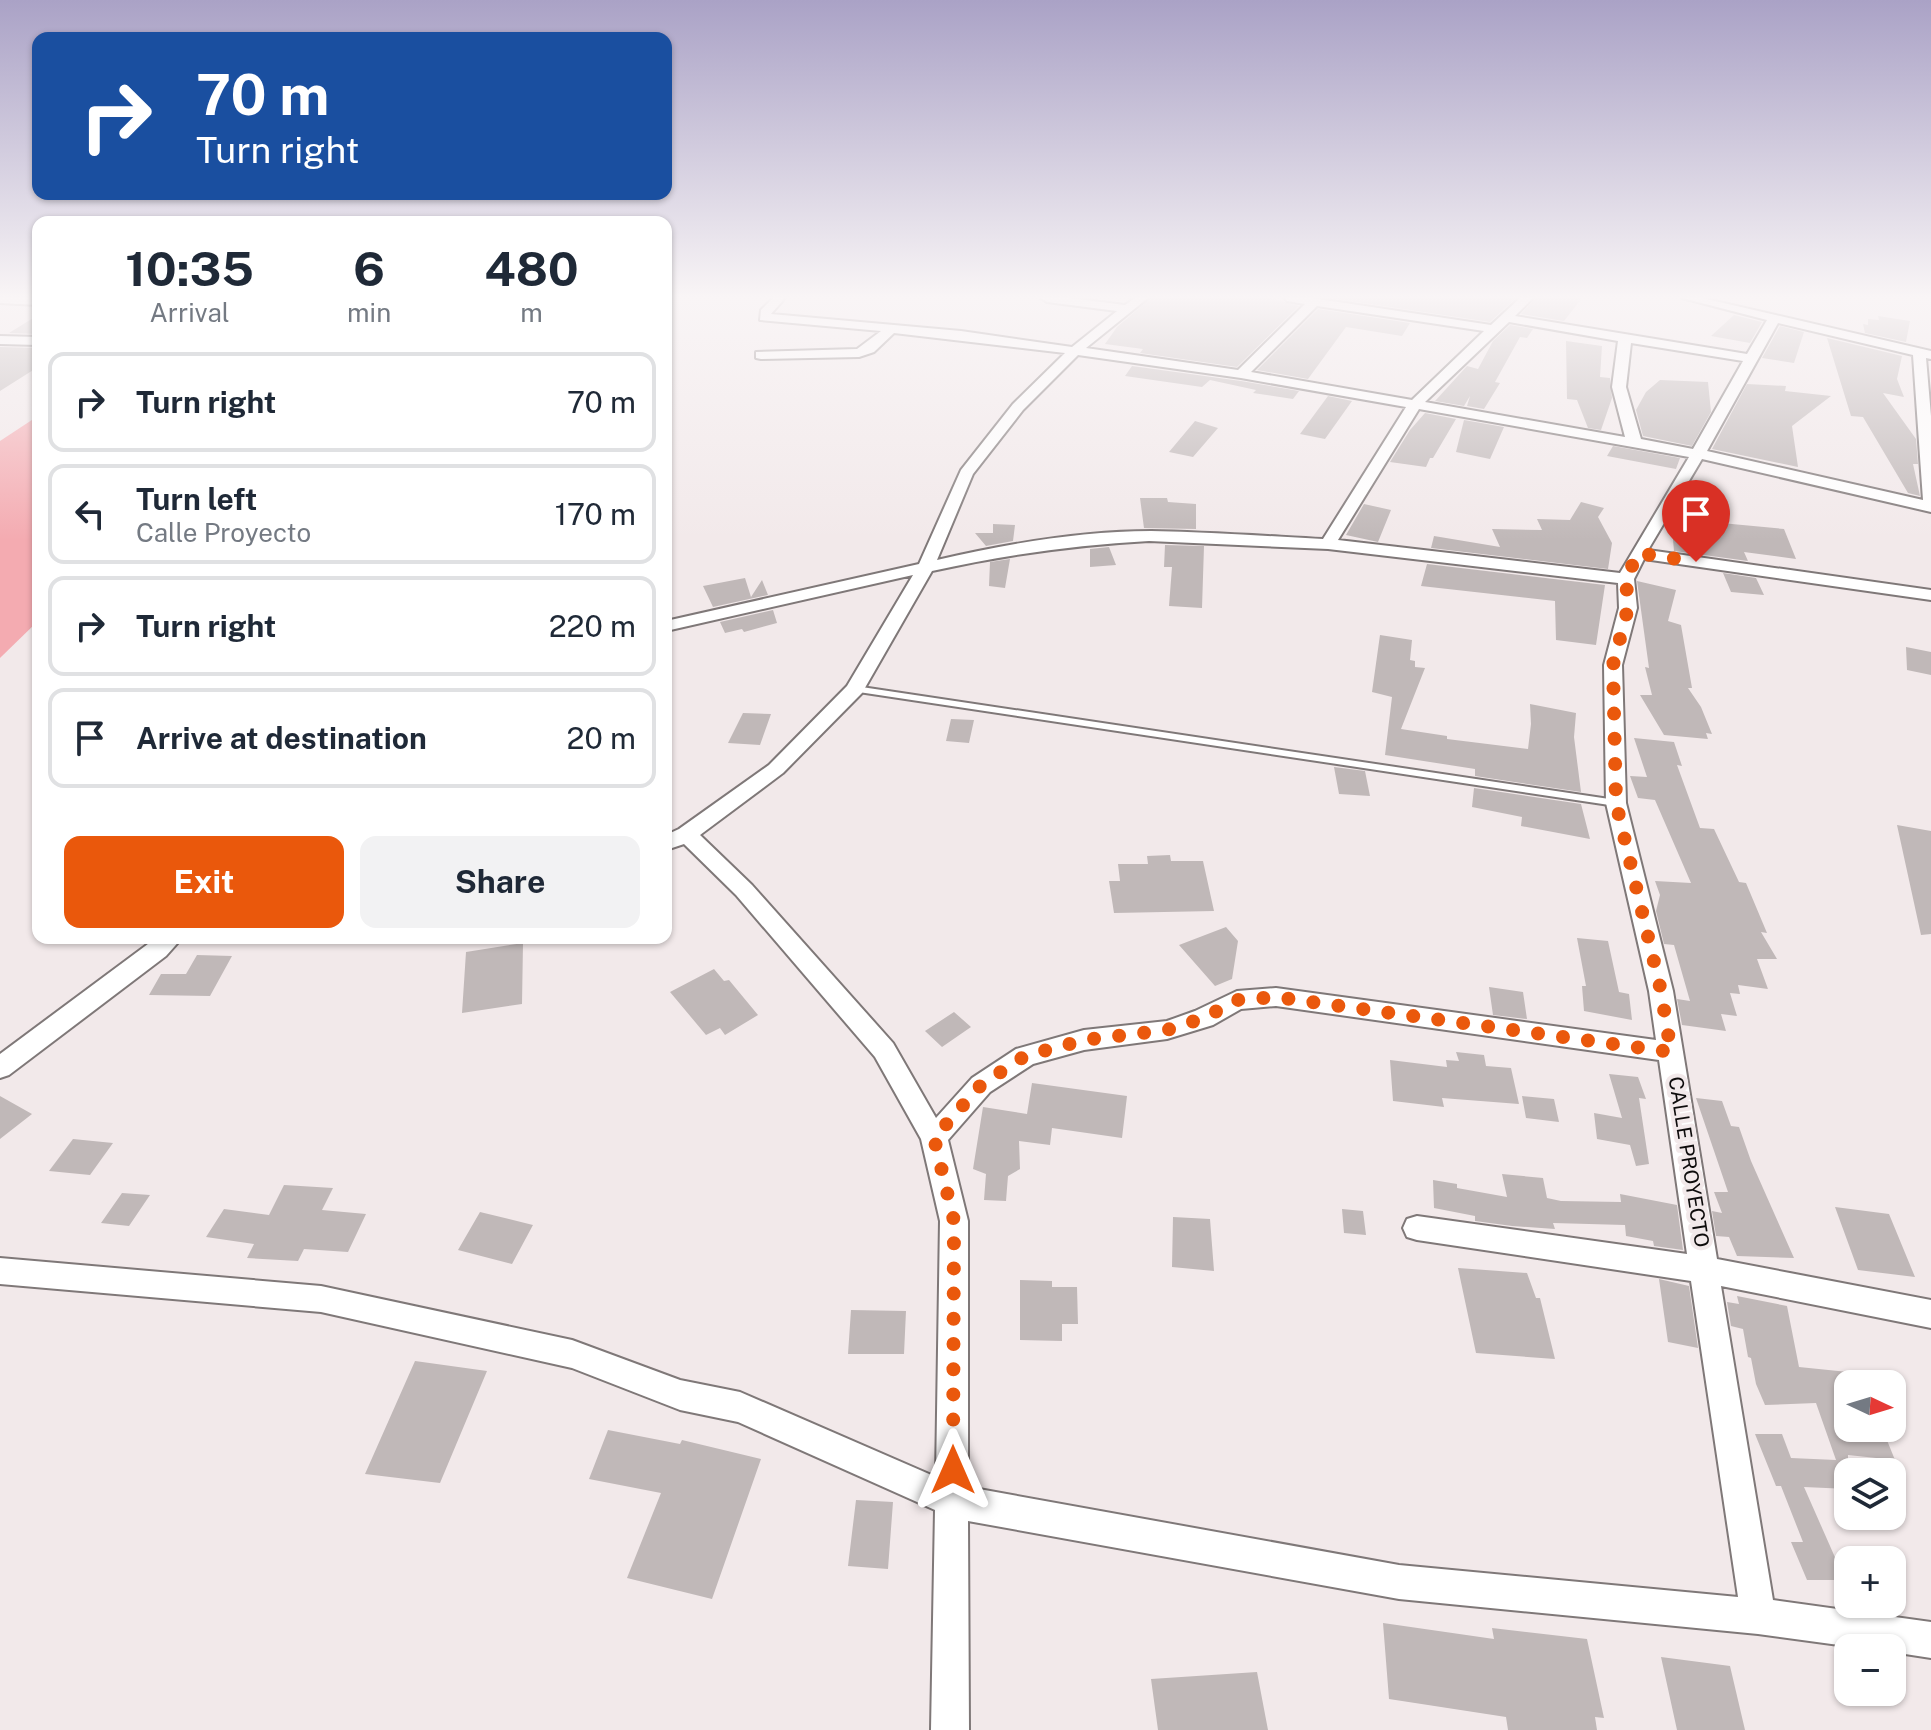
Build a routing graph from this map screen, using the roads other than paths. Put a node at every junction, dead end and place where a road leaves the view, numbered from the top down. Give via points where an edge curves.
1 (1047, 379) edge
2 (1268, 379) edge
3 (1442, 379) edge
4 (1620, 379) edge
5 (1741, 379) edge
6 (1926, 379) edge
7 (1415, 404) junction
8 (1634, 442) junction
9 (1699, 454) junction
10 (1931, 506) edge
11 (1328, 544) junction
12 (1638, 553) junction
13 (926, 567) junction
14 (1626, 579) junction
15 (1931, 595) edge
16 (672, 625) edge
17 (855, 689) junction
18 (1616, 803) junction
19 (676, 838) edge
20 (164, 944) edge
21 (1671, 1052) junction
22 (0, 1068) edge
23 (934, 1138) junction
24 (1417, 1228) dead end
25 (1707, 1270) junction
26 (0, 1271) edge
27 (1931, 1314) edge
28 (952, 1501) junction
29 (1758, 1616) junction
30 (1931, 1640) edge
31 (950, 1730) edge

1 - 13 street via 966,473
2 - 7 street
3 - 7 street
4 - 8 street
5 - 9 street, CALLE PROYECTO
6 - 10 street
7 - 8 street
7 - 11 street
8 - 9 street
9 - 10 street
9 - 12 street, CALLE PROYECTO
11 - 13 street via 1095,539
11 - 14 street
12 - 14 street, CALLE PROYECTO
12 - 15 street
13 - 16 street
13 - 17 street
14 - 18 street, CALLE PROYECTO via 1628,608 1613,665
17 - 18 lane
17 - 19 street via 776,769
18 - 21 street, CALLE PROYECTO
19 - 23 street via 744,890 884,1050
20 - 22 street
21 - 23 street via 1276,997 1237,1000 1167,1030 1084,1040 1025,1056 981,1085
21 - 25 street, CALLE PROYECTO
23 - 28 street via 954,1221
24 - 25 street
25 - 27 street
25 - 29 street, CALLE PROYECTO
26 - 28 street via 321,1299 572,1354 680,1395 740,1407
28 - 29 street via 1399,1582
28 - 31 street
29 - 30 street

